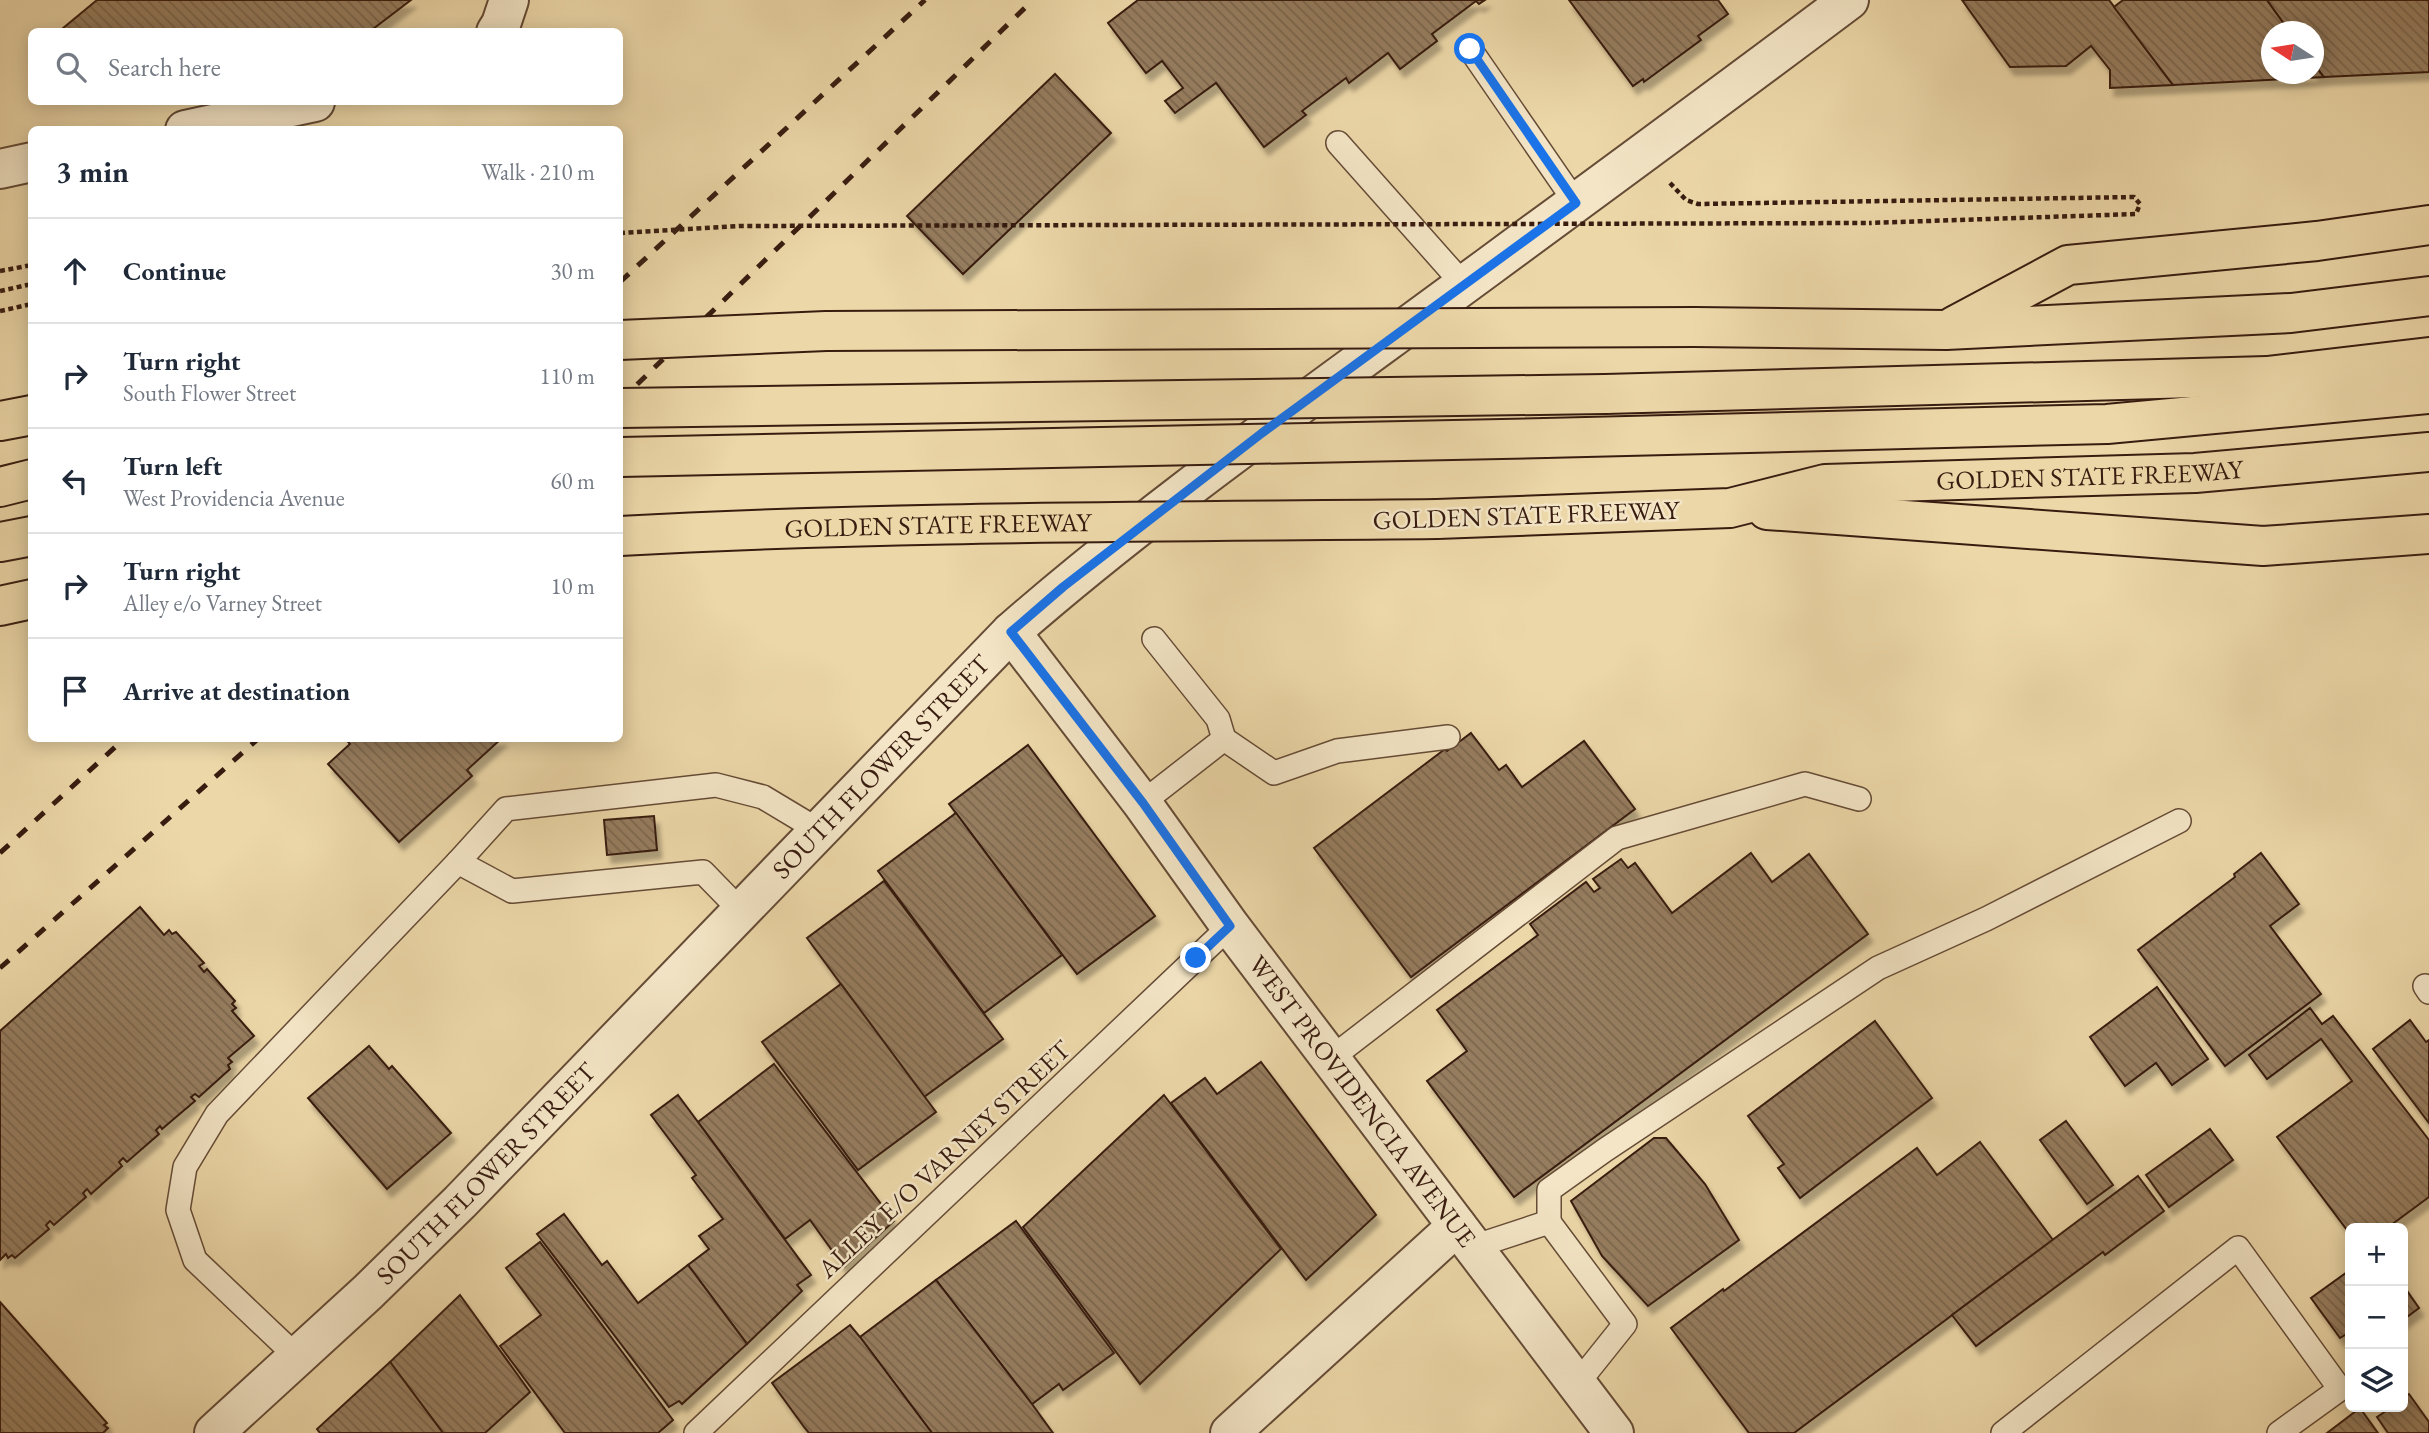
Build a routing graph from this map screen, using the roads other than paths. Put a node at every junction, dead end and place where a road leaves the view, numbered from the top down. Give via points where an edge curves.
1 (1849, 0) edge
2 (1470, 49) dead end
3 (301, 105) edge
4 (204, 126) edge
5 (1338, 143) dead end
6 (28, 163) edge
7 (0, 169) edge
8 (1576, 203) junction
9 (2429, 225) edge
10 (1464, 285) junction
11 (2429, 296) edge
12 (1946, 330) junction
13 (623, 340) edge
14 (2429, 357) edge
15 (2429, 394) edge
16 (623, 408) edge
17 (28, 416) edge
18 (0, 421) edge
19 (2429, 453) edge
20 (623, 457) edge
21 (28, 480) edge
22 (0, 487) edge
23 (1730, 508) junction
24 (2429, 534) edge
25 (623, 536) edge
26 (28, 537) edge
27 (0, 542) edge
28 (28, 600) edge
29 (0, 606) edge
30 (1011, 632) junction
31 (1154, 639) dead end
32 (1448, 737) dead end
33 (1224, 739) junction
34 (1859, 799) dead end
35 (1143, 803) junction
36 (2179, 821) dead end
37 (818, 830) junction
38 (458, 862) junction
39 (740, 910) junction
40 (1230, 926) junction
41 (1330, 1059) junction
42 (1549, 1222) junction
43 (1465, 1236) junction
44 (296, 1357) junction
45 (1577, 1384) junction
46 (214, 1433) edge
47 (696, 1433) edge
48 (1230, 1433) edge
49 (1614, 1433) edge
50 (2003, 1433) edge
51 (2279, 1433) edge

1 - 8 street, SOUTH FLOWER STREET
2 - 8 lane
3 - 4 street
5 - 10 lane
6 - 7 street
8 - 10 street, SOUTH FLOWER STREET
9 - 12 highway via 2317,241 2068,265
10 - 30 street, SOUTH FLOWER STREET via 1262,433
11 - 12 highway via 2291,313
12 - 13 highway, bridge via 826,331
14 - 16 highway, bridge via 2267,376 1605,394
15 - 20 highway, bridge via 2106,424
17 - 18 highway
19 - 23 highway, GOLDEN STATE FREEWAY via 2195,473 1825,484
21 - 22 highway
23 - 24 highway via 2263,546
23 - 25 highway, GOLDEN STATE FREEWAY, bridge via 1437,519 746,529
26 - 27 highway
28 - 29 highway
30 - 35 street, WEST PROVIDENCIA AVENUE
30 - 37 street, SOUTH FLOWER STREET
31 - 33 lane via 1218,719
32 - 33 lane via 1337,751 1274,773
33 - 35 lane
34 - 41 lane via 1805,784 1617,838
35 - 40 street, WEST PROVIDENCIA AVENUE
36 - 42 lane via 1878,968 1549,1190
37 - 38 lane via 763,797 716,785 506,809
37 - 39 street, SOUTH FLOWER STREET
38 - 39 lane via 512,891 703,872
38 - 44 lane via 217,1114 185,1167 178,1210 195,1261
39 - 44 street, SOUTH FLOWER STREET via 460,1202
40 - 41 street, WEST PROVIDENCIA AVENUE
40 - 47 lane, ALLEY E/O VARNEY STREET
41 - 43 street, WEST PROVIDENCIA AVENUE
42 - 43 lane
42 - 45 lane via 1625,1324
43 - 45 street, WEST PROVIDENCIA AVENUE
43 - 48 street
44 - 46 street, SOUTH FLOWER STREET
45 - 49 street, WEST PROVIDENCIA AVENUE
50 - 51 lane via 2238,1248 2340,1390

